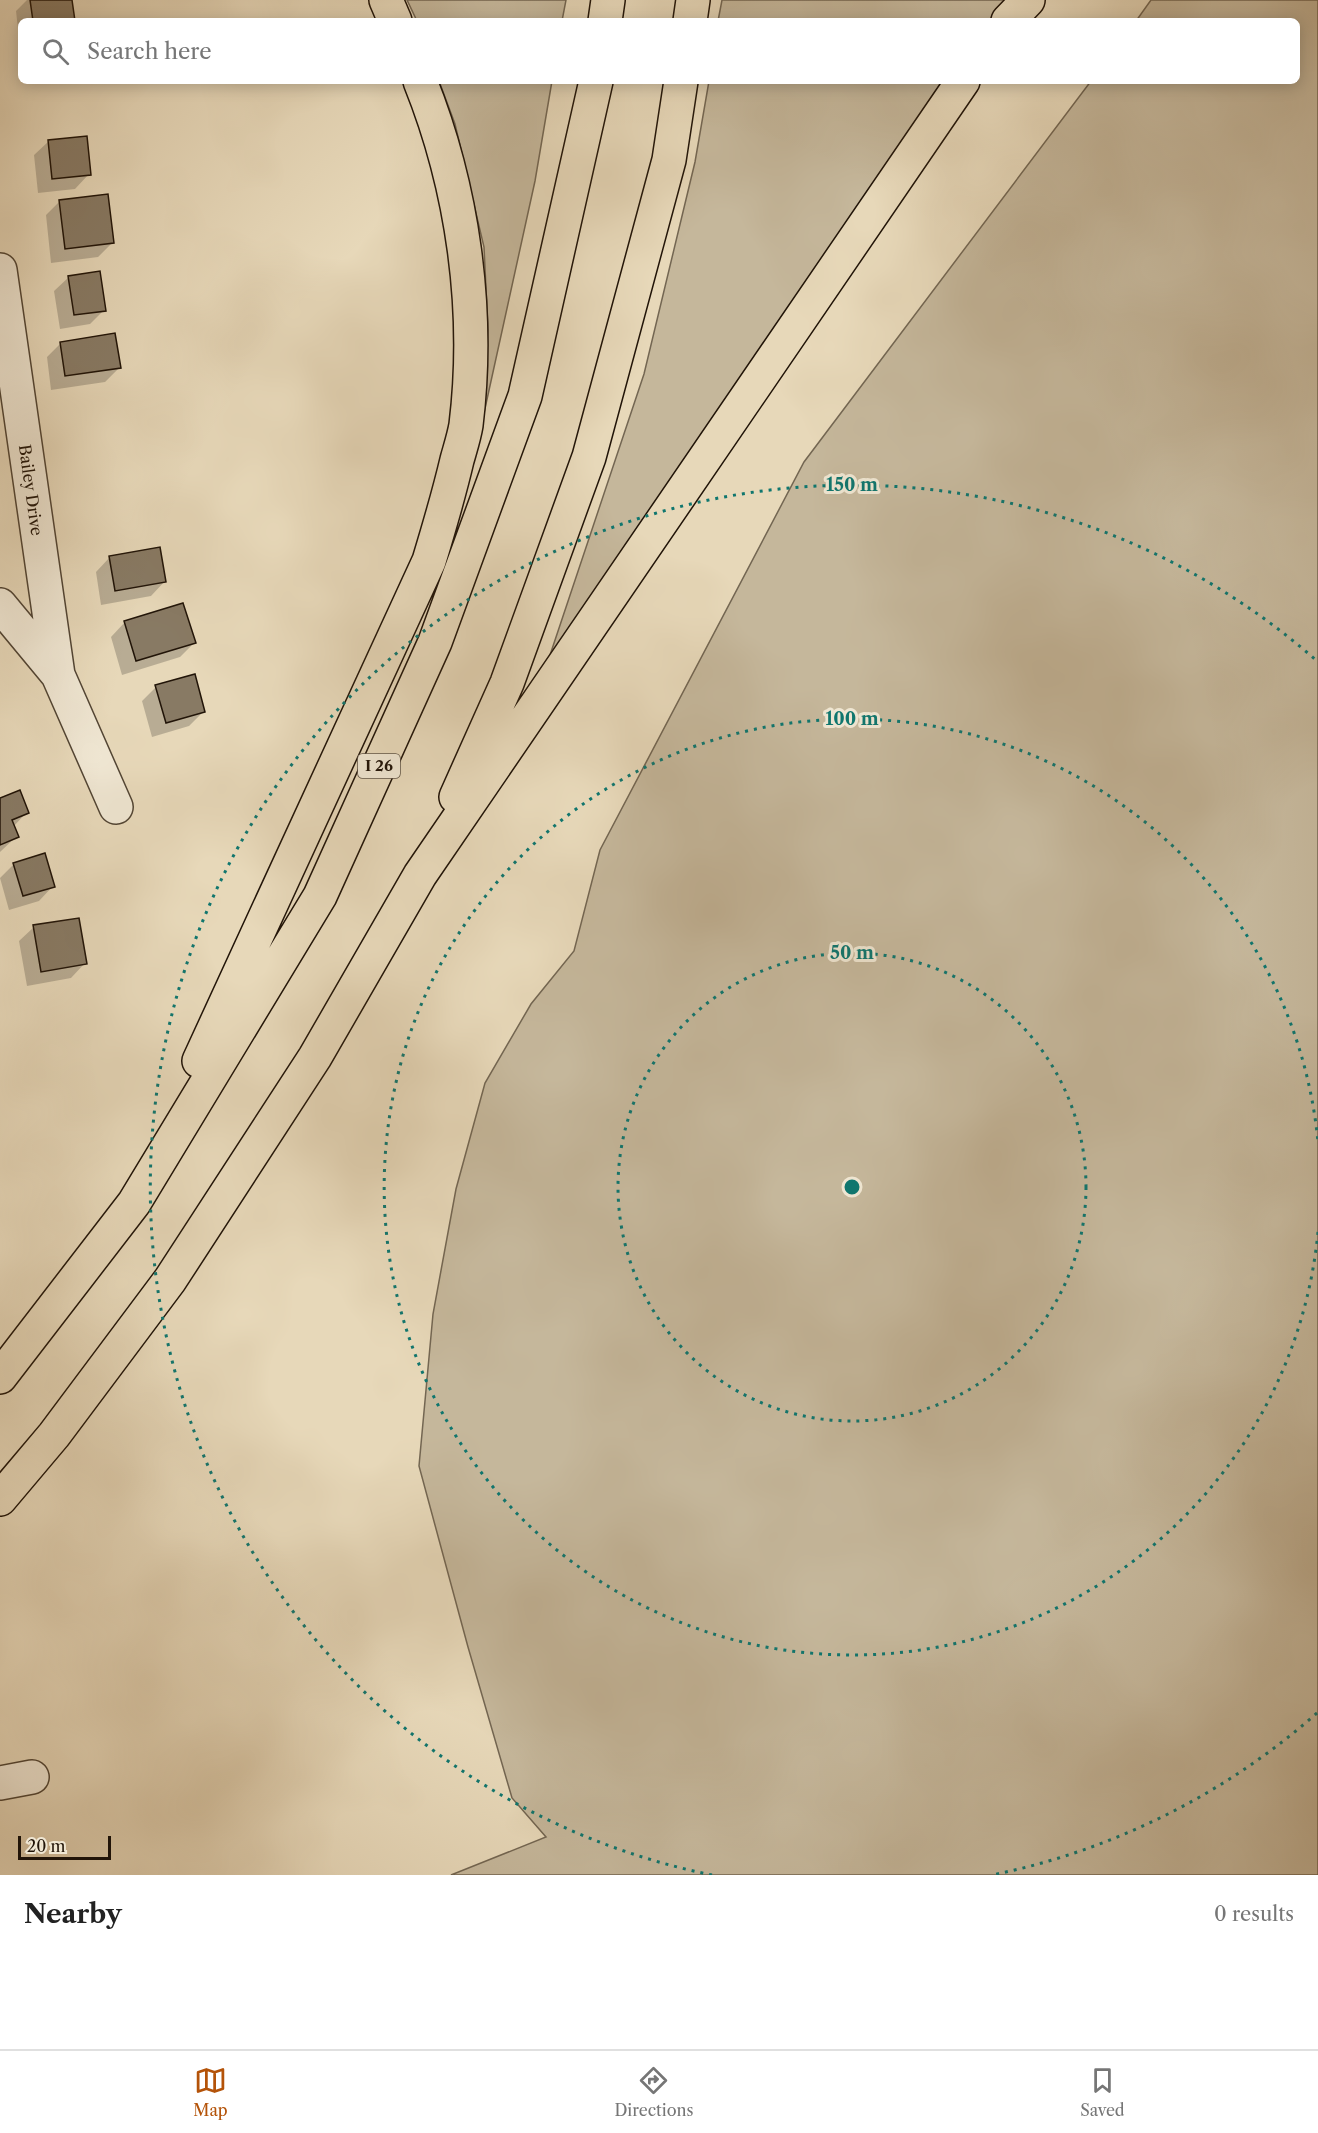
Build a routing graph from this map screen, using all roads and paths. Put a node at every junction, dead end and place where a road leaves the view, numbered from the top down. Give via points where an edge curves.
1 (386, 0) edge
2 (608, 0) edge
3 (693, 0) edge
4 (1028, 0) edge
5 (394, 18) edge
6 (605, 18) edge
7 (690, 18) edge
8 (1011, 18) edge
9 (421, 84) edge
10 (595, 84) edge
11 (681, 84) edge
12 (961, 84) edge
13 (0, 270) edge
14 (0, 605) edge
15 (58, 675) junction
16 (116, 807) dead end
17 (420, 875) junction
18 (134, 1203) junction
19 (0, 1377) edge
20 (0, 1499) edge
21 (32, 1777) dead end
22 (0, 1783) edge

1 - 5 highway
2 - 6 highway
3 - 7 highway
4 - 8 highway
9 - 18 highway via 454,191 468,297 471,361 465,427 450,489 429,561
10 - 18 highway, I 26 via 525,396 435,642 320,896
11 - 17 highway via 669,160 589,457 507,683
12 - 17 highway
13 - 15 street, Bailey Drive
14 - 15 street
15 - 16 street
17 - 20 highway via 315,1057 170,1280 54,1436
18 - 19 highway, I 26
21 - 22 street

